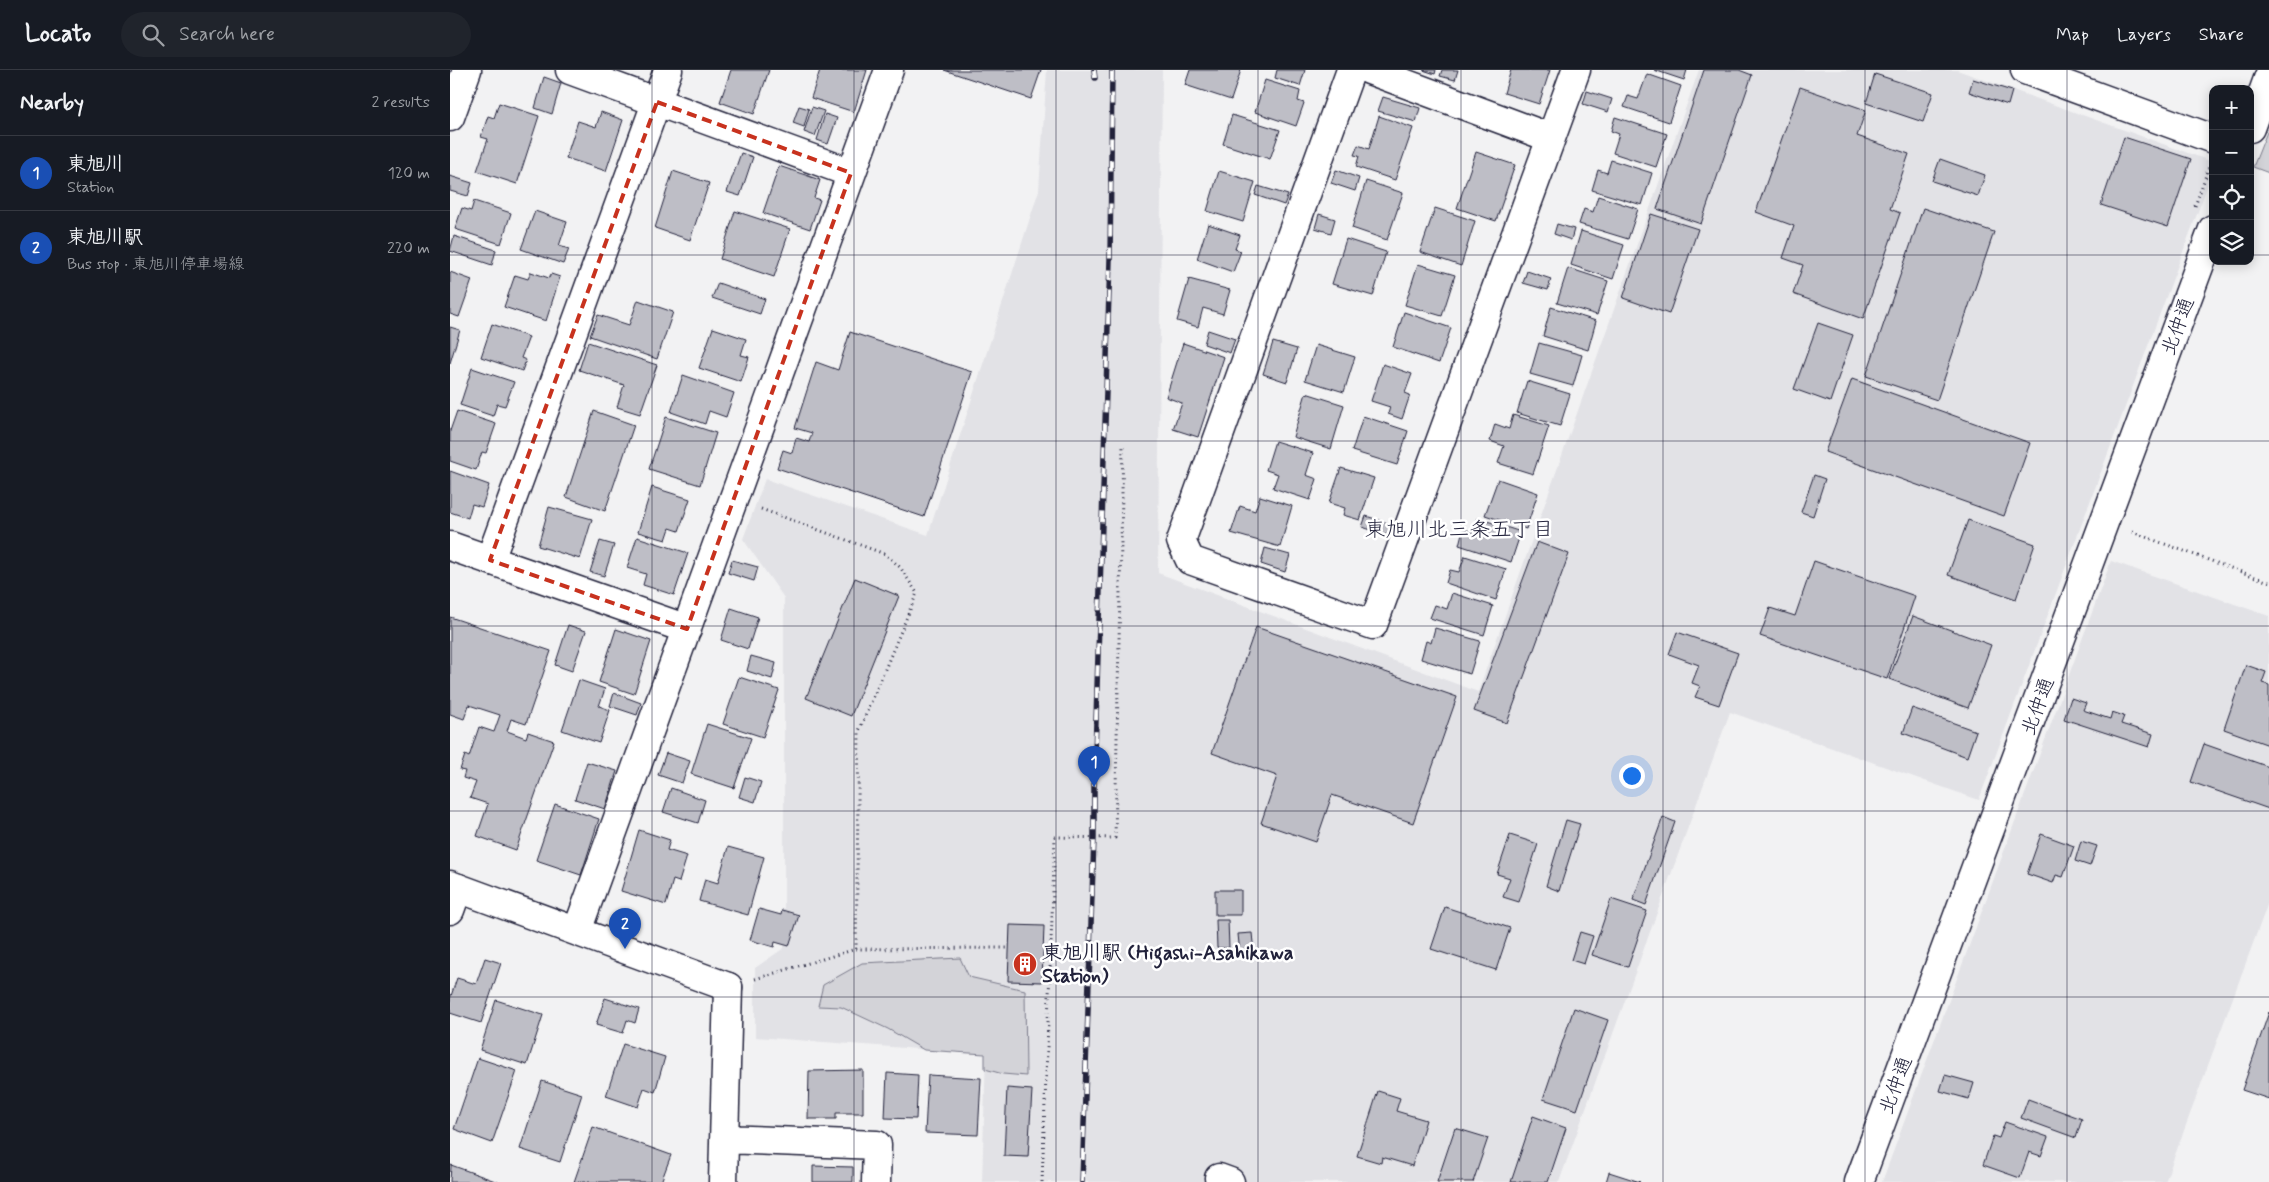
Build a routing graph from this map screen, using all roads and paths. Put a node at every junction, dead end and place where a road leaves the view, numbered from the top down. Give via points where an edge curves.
1 (467, 70) edge
2 (570, 70) edge
3 (668, 70) edge
4 (889, 70) edge
5 (1351, 70) edge
6 (1369, 70) edge
7 (1576, 70) edge
8 (2025, 70) edge
9 (2269, 76) edge
10 (656, 102) junction
11 (450, 117) edge
12 (2254, 117) edge
13 (1551, 138) junction
14 (2209, 138) edge
15 (851, 173) junction
16 (2209, 240) edge
17 (1123, 444) dead end
18 (732, 498) junction
19 (2104, 524) junction
20 (450, 546) edge
21 (490, 560) junction
22 (2269, 582) edge
23 (687, 629) junction
24 (453, 894) edge
25 (577, 931) junction
26 (1009, 948) dead end
27 (856, 949) junction
28 (728, 987) junction
29 (724, 1139) junction
30 (723, 1182) edge
31 (876, 1182) edge
32 (1042, 1182) edge
33 (1859, 1182) edge

1 - 11 street
2 - 10 street
3 - 10 street
4 - 15 street
5 - 13 street via 1181,541 1190,560 1373,625
6 - 13 street
7 - 13 street
8 - 14 street
9 - 12 street
10 - 15 street
10 - 21 street
15 - 18 street
16 - 19 street, 北仲通
17 - 32 path via 1116,838 1055,837
18 - 23 street
18 - 27 path via 885,554 900,567 917,593 860,731
19 - 22 path
19 - 33 street, 北仲通
20 - 21 street
21 - 23 street
23 - 25 street
24 - 25 street
25 - 28 street
26 - 27 path
27 - 28 path
28 - 29 street
29 - 30 street
29 - 31 street via 877,1145

